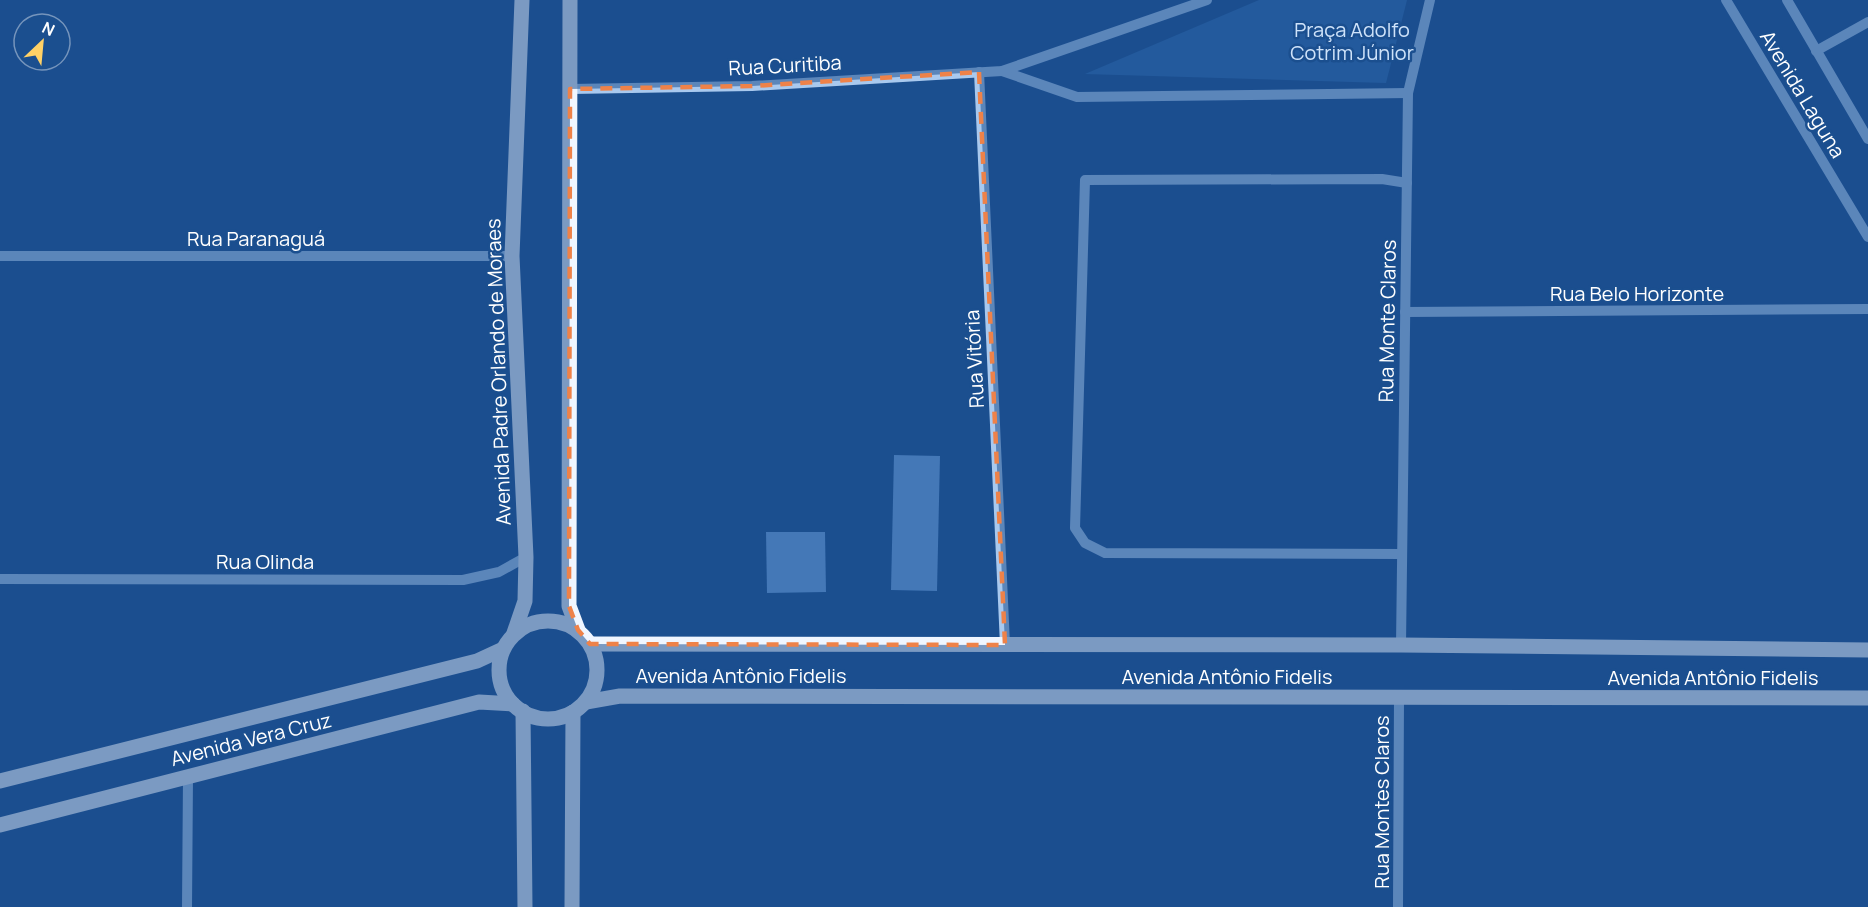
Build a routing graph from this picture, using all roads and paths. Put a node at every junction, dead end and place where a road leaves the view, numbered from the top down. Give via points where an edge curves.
1 (522, 0) edge
2 (570, 0) edge
3 (1207, 0) edge
4 (1430, 0) edge
5 (1726, 0) edge
6 (1787, 0) edge
7 (1868, 22) edge
8 (1816, 51) junction
9 (1002, 71) junction
10 (979, 72) junction
11 (570, 88) junction
12 (1408, 93) junction
13 (1868, 139) edge
14 (1407, 183) junction
15 (1868, 237) edge
16 (0, 256) edge
17 (512, 256) junction
18 (1868, 309) edge
19 (1405, 312) junction
20 (1402, 554) junction
21 (526, 557) junction
22 (0, 579) edge
23 (578, 630) junction
24 (514, 633) junction
25 (590, 644) junction
26 (1005, 645) junction
27 (1401, 645) junction
28 (503, 649) junction
29 (1868, 650) edge
30 (1399, 698) junction
31 (1868, 698) edge
32 (586, 702) junction
33 (518, 707) junction
34 (573, 712) junction
35 (188, 777) junction
36 (0, 781) edge
37 (0, 825) edge
38 (187, 907) edge
39 (525, 907) edge
40 (572, 907) edge
41 (1398, 907) edge

1 - 17 main road, Avenida Padre Orlando de Moraes
2 - 11 main road
3 - 9 street, Rua Curitiba
4 - 12 street, Rua Monte Claros
5 - 15 street, Avenida Laguna
6 - 8 street, Avenida Laguna
7 - 8 street
8 - 13 street, Avenida Laguna
9 - 10 street, Rua Curitiba
9 - 12 street, Rua Curitiba via 1077,97
10 - 11 street, Rua Curitiba via 752,86
10 - 26 street, Rua Vitória
11 - 23 main road via 569,606
12 - 14 street, Rua Monte Claros
14 - 19 street, Rua Monte Claros
14 - 20 street via 1085,180 1076,528 1084,543 1105,554
16 - 17 street, Rua Paranaguá
17 - 21 main road, Avenida Padre Orlando de Moraes
18 - 19 street, Rua Belo Horizonte
19 - 20 street, Rua Monte Claros
20 - 27 street, Rua Monte Claros
21 - 22 street, Rua Olinda via 499,572 463,580
21 - 24 main road, Avenida Padre Orlando de Moraes via 525,601
23 - 24 main road via 555,621 539,621
23 - 25 main road
24 - 28 main road
25 - 26 main road, Avenida Antônio Fidelis
25 - 32 main road via 597,676
26 - 27 main road, Avenida Antônio Fidelis
27 - 29 main road, Avenida Antônio Fidelis
28 - 33 main road via 500,678 505,692
28 - 36 main road, Avenida Vera Cruz via 477,661
30 - 31 main road, Avenida Antônio Fidelis
30 - 32 main road, Avenida Antônio Fidelis via 620,696
30 - 41 street, Rua Montes Claros
32 - 34 main road
33 - 34 main road via 542,718 558,718
33 - 35 main road, Avenida Vera Cruz via 479,702
33 - 39 main road
34 - 40 main road
35 - 37 main road, Avenida Vera Cruz
35 - 38 street

